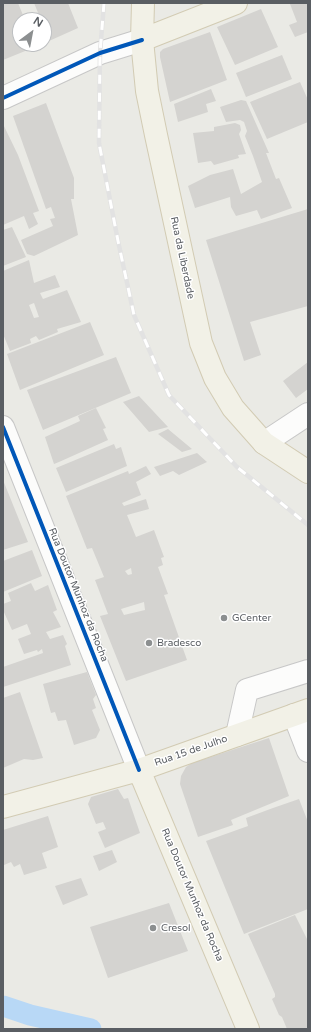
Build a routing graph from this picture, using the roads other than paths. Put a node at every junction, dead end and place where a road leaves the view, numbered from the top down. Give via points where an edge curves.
1 (143, 3) edge
2 (236, 3) edge
3 (142, 40) junction
4 (3, 98) edge
5 (308, 414) edge
6 (3, 427) edge
7 (264, 443) junction
8 (308, 472) edge
9 (308, 671) edge
10 (301, 712) edge
11 (237, 735) junction
12 (308, 751) edge
13 (139, 770) junction
14 (3, 807) edge
15 (248, 1029) edge

1 - 3 main road, Rua da Liberdade
2 - 3 main road
3 - 4 street via 100,53
3 - 7 main road, Rua da Liberdade via 147,91 201,343 215,378 233,408
5 - 7 street
6 - 13 street, Rua Doutor Munhoz da Rocha
7 - 8 main road, Rua da Liberdade
9 - 11 street via 247,690
10 - 11 main road, Rua 15 de Julho
10 - 12 street
11 - 13 main road, Rua 15 de Julho
13 - 14 main road, Rua 15 de Julho
13 - 15 main road, Rua Doutor Munhoz da Rocha

